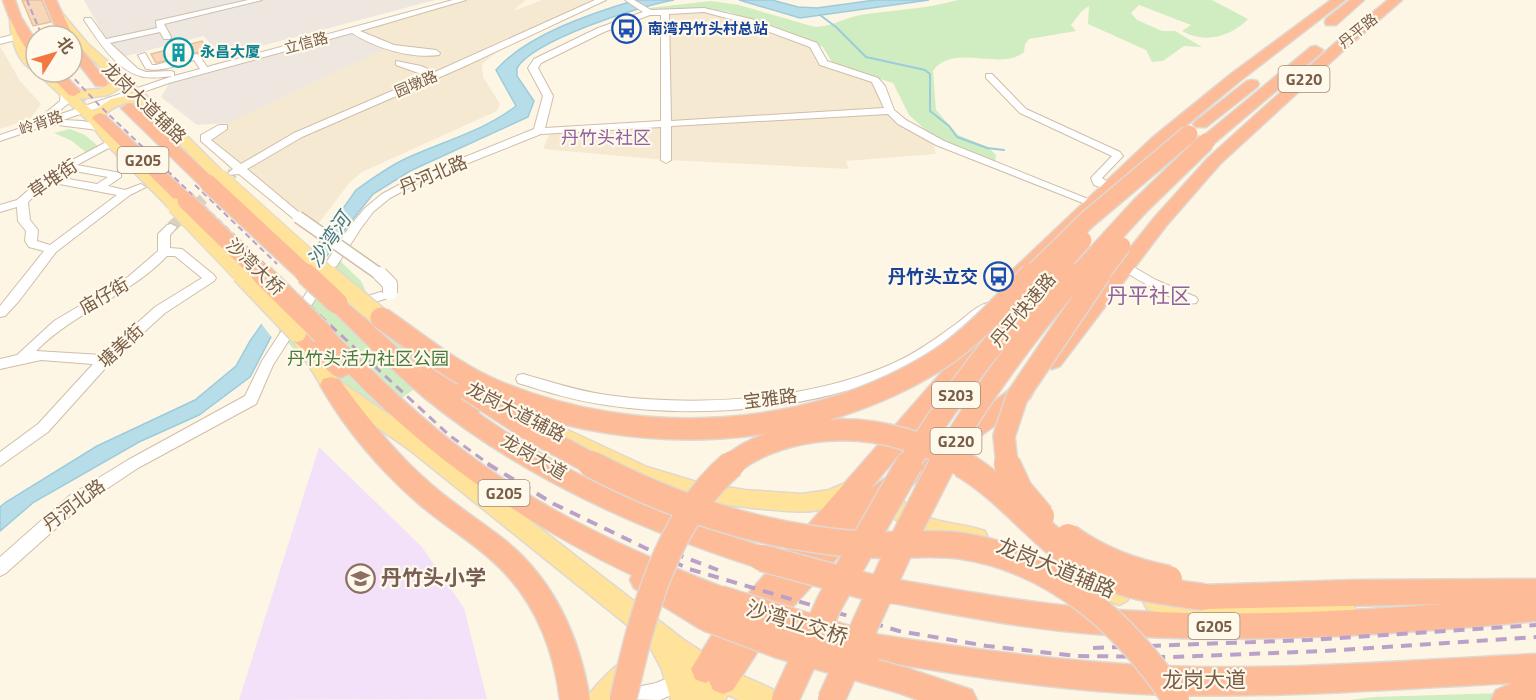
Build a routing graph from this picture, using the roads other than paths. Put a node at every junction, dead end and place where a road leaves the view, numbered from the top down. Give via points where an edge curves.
1 (9, 0) edge
2 (50, 0) edge
3 (258, 0) edge
4 (462, 0) edge
5 (602, 0) edge
6 (629, 0) edge
7 (1339, 0) edge
8 (1350, 0) edge
9 (1358, 0) edge
10 (1376, 0) edge
11 (1384, 0) edge
12 (1396, 0) edge
13 (448, 2) edge
14 (665, 11) junction
15 (650, 13) junction
16 (57, 14) junction
17 (15, 17) junction
18 (88, 20) dead end
19 (61, 24) edge
20 (353, 30) junction
21 (24, 32) edge
22 (1293, 36) junction
23 (16, 37) junction
24 (311, 40) junction
25 (0, 41) edge
26 (104, 42) junction
27 (1339, 47) junction
28 (1273, 51) junction
29 (24, 52) edge
30 (436, 53) dead end
31 (142, 56) dead end
32 (84, 61) edge
33 (399, 63) dead end
34 (1319, 64) junction
35 (203, 68) junction
36 (435, 76) junction
37 (989, 76) dead end
38 (172, 77) junction
39 (101, 83) dead end
40 (57, 84) edge
41 (62, 84) edge
42 (68, 93) junction
43 (132, 93) junction
44 (1227, 104) junction
45 (81, 107) junction
46 (1244, 109) junction
47 (890, 111) junction
48 (99, 122) junction
49 (42, 123) junction
50 (667, 125) junction
51 (223, 127) dead end
52 (539, 131) junction
53 (0, 138) edge
54 (112, 142) junction
55 (1203, 146) junction
56 (666, 160) dead end
57 (70, 166) junction
58 (225, 175) junction
59 (48, 180) junction
60 (141, 187) dead end
61 (1108, 187) junction
62 (99, 188) junction
63 (126, 193) junction
64 (22, 202) junction
65 (1092, 203) junction
66 (181, 204) junction
67 (0, 209) edge
68 (253, 225) junction
69 (171, 227) tunnel mouth
70 (1058, 237) junction
71 (52, 249) junction
72 (164, 252) junction
73 (301, 252) junction
74 (1125, 266) junction
75 (390, 293) junction
76 (347, 300) junction
77 (1192, 300) dead end
78 (995, 301) junction
79 (0, 313) edge
80 (381, 318) junction
81 (311, 338) junction
82 (926, 351) junction
83 (22, 358) junction
84 (105, 360) junction
85 (0, 364) edge
86 (959, 366) junction
87 (523, 379) dead end
88 (331, 385) junction
89 (467, 389) junction
90 (518, 450) junction
91 (0, 460) edge
92 (854, 488) junction
93 (884, 492) junction
94 (0, 568) edge
95 (1199, 591) junction
96 (1536, 591) edge
97 (607, 594) junction
98 (1536, 608) edge
99 (714, 609) junction
100 (1422, 619) junction
101 (651, 629) junction
102 (874, 647) joint
103 (1536, 668) edge
104 (723, 672) edge
105 (1536, 690) edge
106 (684, 694) edge
107 (833, 698) edge
108 (764, 699) edge
109 (575, 700) edge
110 (599, 700) edge
111 (612, 700) edge
112 (623, 700) edge
113 (785, 700) edge
114 (962, 700) edge
115 (1176, 700) edge
116 (1506, 700) edge

1 - 17 highway
2 - 16 highway
3 - 26 street via 159,23 164,33
4 - 13 street, 立信路
5 - 36 street, 园墩路
6 - 15 street
7 - 22 highway, G220
8 - 22 highway
9 - 44 highway, 丹平快速路
10 - 46 highway, 丹平快速路
11 - 27 highway
12 - 27 highway, 丹平路 / G220
13 - 20 street, 立信路
13 - 24 street, 立信路
14 - 15 street
14 - 47 street via 704,10 814,45 823,63 875,80
14 - 50 street
15 - 52 street via 601,30 537,61 533,68 548,96
16 - 19 highway
16 - 43 main road, 龙岗大道辅路
17 - 21 highway
17 - 23 main road
18 - 26 street
20 - 24 street, 立信路
20 - 30 street via 391,48
22 - 28 highway, G220
23 - 25 street
23 - 29 main road
24 - 35 street, 立信路
24 - 38 street, 立信路
26 - 38 street via 137,71 169,73
27 - 34 highway, 丹平路 / G220
28 - 44 highway
28 - 61 highway, G220 via 1236,77
31 - 35 street via 149,67 156,68 196,57
32 - 39 highway
33 - 36 street
34 - 46 highway
34 - 55 highway, 丹平路 / G220
35 - 38 street, 立信路
36 - 58 street, 园墩路 via 298,135
37 - 61 street via 1023,111 1116,154 1096,178
38 - 43 street, 立信路
38 - 43 street via 137,81
38 - 43 street via 149,93 147,100
40 - 42 main road
41 - 42 highway
42 - 43 main road via 104,92 117,87
42 - 45 main road
42 - 49 street
43 - 45 street, 立信路
43 - 48 main road via 135,97 111,103
43 - 58 highway, G205
44 - 55 highway, 丹平快速路
45 - 48 main road
45 - 49 street, 岭背路
46 - 55 highway, 丹平快速路
47 - 50 street, 丹河北路
47 - 65 street via 940,143
48 - 49 street
48 - 54 main road
48 - 66 highway, G205
49 - 53 street, 岭背路
50 - 52 street, 丹河北路
50 - 56 street
51 - 58 street via 206,137 206,141
52 - 94 street, 丹河北路 via 386,196 356,226 267,364 251,400 83,495
54 - 57 street, 草堆街
54 - 66 main road
55 - 74 highway, G220 via 1160,222
55 - 80 highway, bridge via 1108,201 981,327 919,374 874,395 805,415 707,428 640,426 555,411 473,380
55 - 95 highway, bridge via 1096,279 1019,392 1004,436 1008,471 1032,508 1079,546 1118,564
55 - 107 highway, 丹平快速路 / S203, bridge via 1111,238 991,385 915,513
55 - 113 highway, 丹平快速路 / S203, bridge via 1095,226 1005,329 965,382 880,511
57 - 59 street, 草堆街
57 - 62 street via 117,175
58 - 68 highway, 沙湾大桥 / G205, bridge
58 - 73 main road, 龙岗大道辅路, bridge
58 - 75 street, bridge via 298,217 384,277 390,284
59 - 62 street
59 - 64 street, 草堆街
60 - 63 street
61 - 65 highway, G220
62 - 63 street
63 - 71 street
64 - 67 street
64 - 71 street, 草堆街 via 24,221 32,230 31,241
65 - 70 highway, G220
66 - 81 highway, 沙湾大桥 / G205, bridge
66 - 81 main road, bridge
68 - 73 highway, bridge
68 - 76 highway, 沙湾大桥 / G205, bridge
69 - 72 street via 164,234
70 - 74 highway
70 - 78 highway, G220
71 - 79 street via 20,295
72 - 83 street, 庙仔街 via 125,286 69,316
72 - 84 street, 塘美街 via 178,252 210,278 160,310
73 - 76 main road, 龙岗大道辅路, bridge
74 - 77 street
74 - 93 highway, G220 via 1029,386 997,414
75 - 76 street via 369,300
75 - 80 street
76 - 80 main road, 龙岗大道辅路, bridge
76 - 90 highway, 龙岗大道 / G205 via 396,361 467,417
78 - 82 street, 宝雅路
78 - 86 highway, G220
80 - 89 main road, 龙岗大道辅路
80 - 90 highway
81 - 88 main road
81 - 99 highway, G205 via 495,487 607,552 642,579
82 - 86 street via 946,350
82 - 87 street, 宝雅路 via 880,374 832,390 732,404 667,405 587,398
83 - 84 street, 庙仔街 via 41,355
83 - 85 street, 庙仔街
84 - 91 street, 塘美街 via 43,428
86 - 92 highway, G220
88 - 97 main road via 418,445
88 - 109 highway via 387,460 426,496 500,552 540,595 559,634 573,678
89 - 92 main road, 龙岗大道辅路 via 677,486 747,500 805,504 830,500
89 - 115 highway, bridge via 514,423 605,471 732,522 831,541 962,546 1015,560 1113,620 1143,653
90 - 100 highway, 龙岗大道 / G205, bridge via 666,525 762,558 865,586 1020,614 1096,621 1233,627
92 - 104 highway, G220 via 722,644
93 - 100 main road, 龙岗大道辅路 via 905,517 921,525 987,540 1116,593 1186,609 1320,611
93 - 104 highway, G220 via 821,557
95 - 96 highway
95 - 112 highway, bridge via 1160,592 1128,584 1086,566 981,478 927,446 883,432 816,430 766,444 737,459 698,500 662,570 640,632
97 - 101 main road
97 - 110 main road via 629,624 633,651 623,678
98 - 100 highway, G205
99 - 102 highway, 沙湾立交桥, bridge
99 - 114 highway, bridge via 741,633
101 - 104 main road
101 - 106 main road
102 - 103 highway, 龙岗大道 via 1020,670 1115,679 1211,681
104 - 106 main road
104 - 108 main road
104 - 108 main road via 741,656 749,685
105 - 116 highway
106 - 111 street

